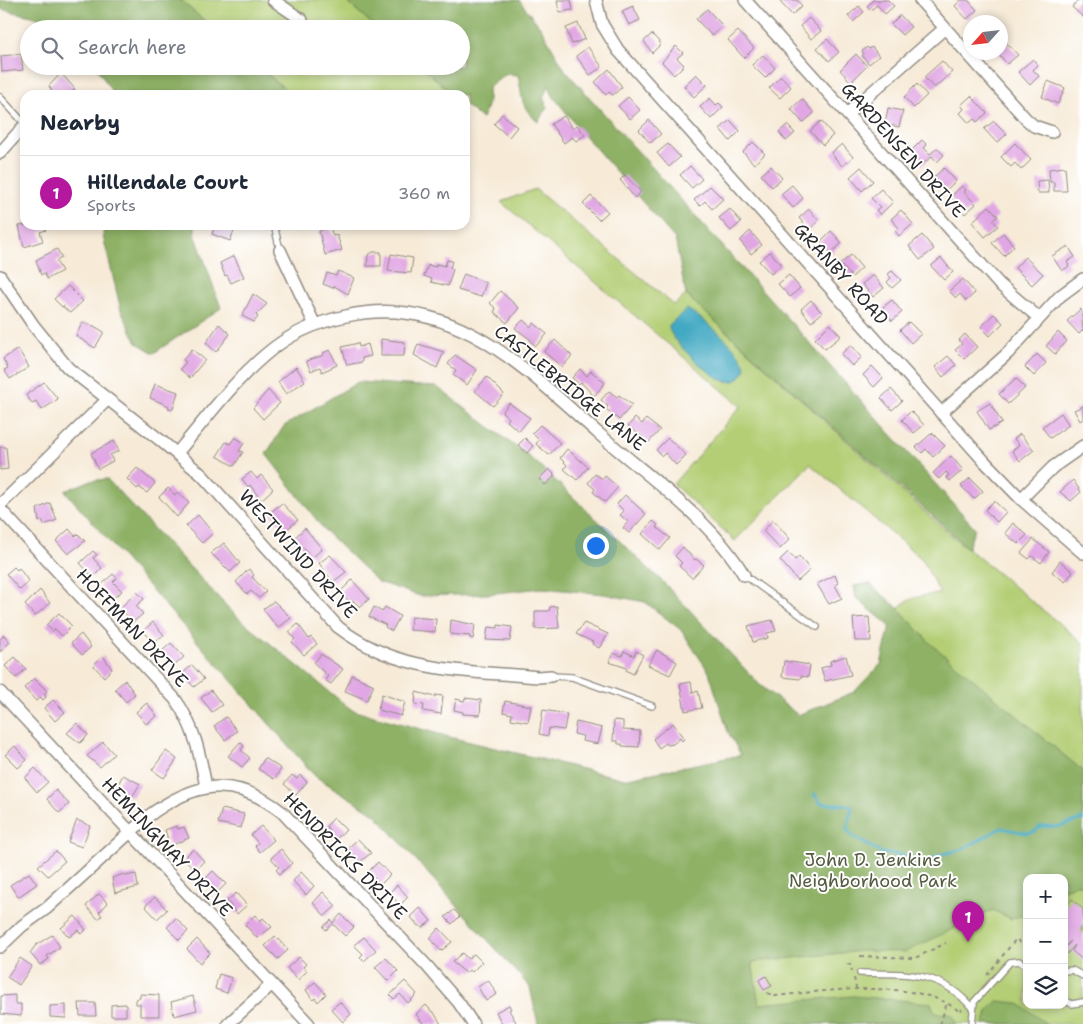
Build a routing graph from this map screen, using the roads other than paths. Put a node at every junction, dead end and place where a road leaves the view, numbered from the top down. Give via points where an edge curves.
1 (273, 0) edge
2 (596, 0) edge
3 (746, 0) edge
4 (920, 0) edge
5 (302, 20) dead end
6 (945, 28) junction
7 (0, 96) edge
8 (847, 114) junction
9 (20, 118) edge
10 (20, 130) edge
11 (1052, 132) dead end
12 (0, 153) edge
13 (275, 230) edge
14 (280, 250) joint
15 (0, 276) edge
16 (1083, 278) edge
17 (1039, 318) junction
18 (315, 325) junction
19 (107, 400) junction
20 (941, 413) junction
21 (1083, 446) edge
22 (176, 453) junction
23 (1021, 500) junction
24 (0, 504) edge
25 (0, 510) edge
26 (1083, 553) edge
27 (744, 575) joint
28 (816, 627) dead end
29 (551, 676) joint
30 (0, 692) edge
31 (652, 706) dead end
32 (206, 787) junction
33 (130, 832) junction
34 (0, 947) edge
35 (1023, 964) edge
36 (1068, 970) edge
37 (860, 973) dead end
38 (1083, 976) edge
39 (272, 984) junction
40 (1068, 1002) edge
41 (1083, 1002) edge
42 (972, 1008) junction
43 (228, 1024) edge
44 (309, 1024) edge
45 (473, 1024) edge
46 (972, 1024) edge

1 - 5 street
2 - 20 street, GRANBY ROAD via 602,24 618,50
3 - 8 street, GARDENSEN DRIVE
4 - 6 street
6 - 8 street
6 - 11 street via 1026,119 1034,126
7 - 9 lane
8 - 17 street, GARDENSEN DRIVE via 999,284
10 - 12 street
13 - 14 lane
14 - 18 street
15 - 19 street, WESTWIND DRIVE via 63,362
16 - 17 street
17 - 20 street via 1008,353
18 - 22 street, CASTLEBRIDGE LANE via 283,341 266,354
18 - 27 street, CASTLEBRIDGE LANE via 358,313 397,312 440,319 477,335 535,378 675,499 724,545
19 - 22 street, WESTWIND DRIVE
19 - 24 street
20 - 23 street, GRANBY ROAD
21 - 23 street via 1053,467
22 - 29 street, WESTWIND DRIVE via 235,510 338,627 370,649 426,666
23 - 26 street, GRANBY ROAD
25 - 32 street, HOFFMAN DRIVE via 175,699 197,740
27 - 28 lane
29 - 31 lane via 572,677
30 - 33 street, HEMINGWAY DRIVE
32 - 33 street, HENDRICKS DRIVE via 163,804
32 - 45 street, HENDRICKS DRIVE via 245,791 282,812 427,966
33 - 34 street, HENDRICKS DRIVE
33 - 39 street, HEMINGWAY DRIVE
35 - 42 lane via 1010,962 977,997
36 - 38 lane
37 - 42 lane via 909,974 935,980 956,992
39 - 43 street
39 - 44 street, HEMINGWAY DRIVE
40 - 41 lane
42 - 46 lane

